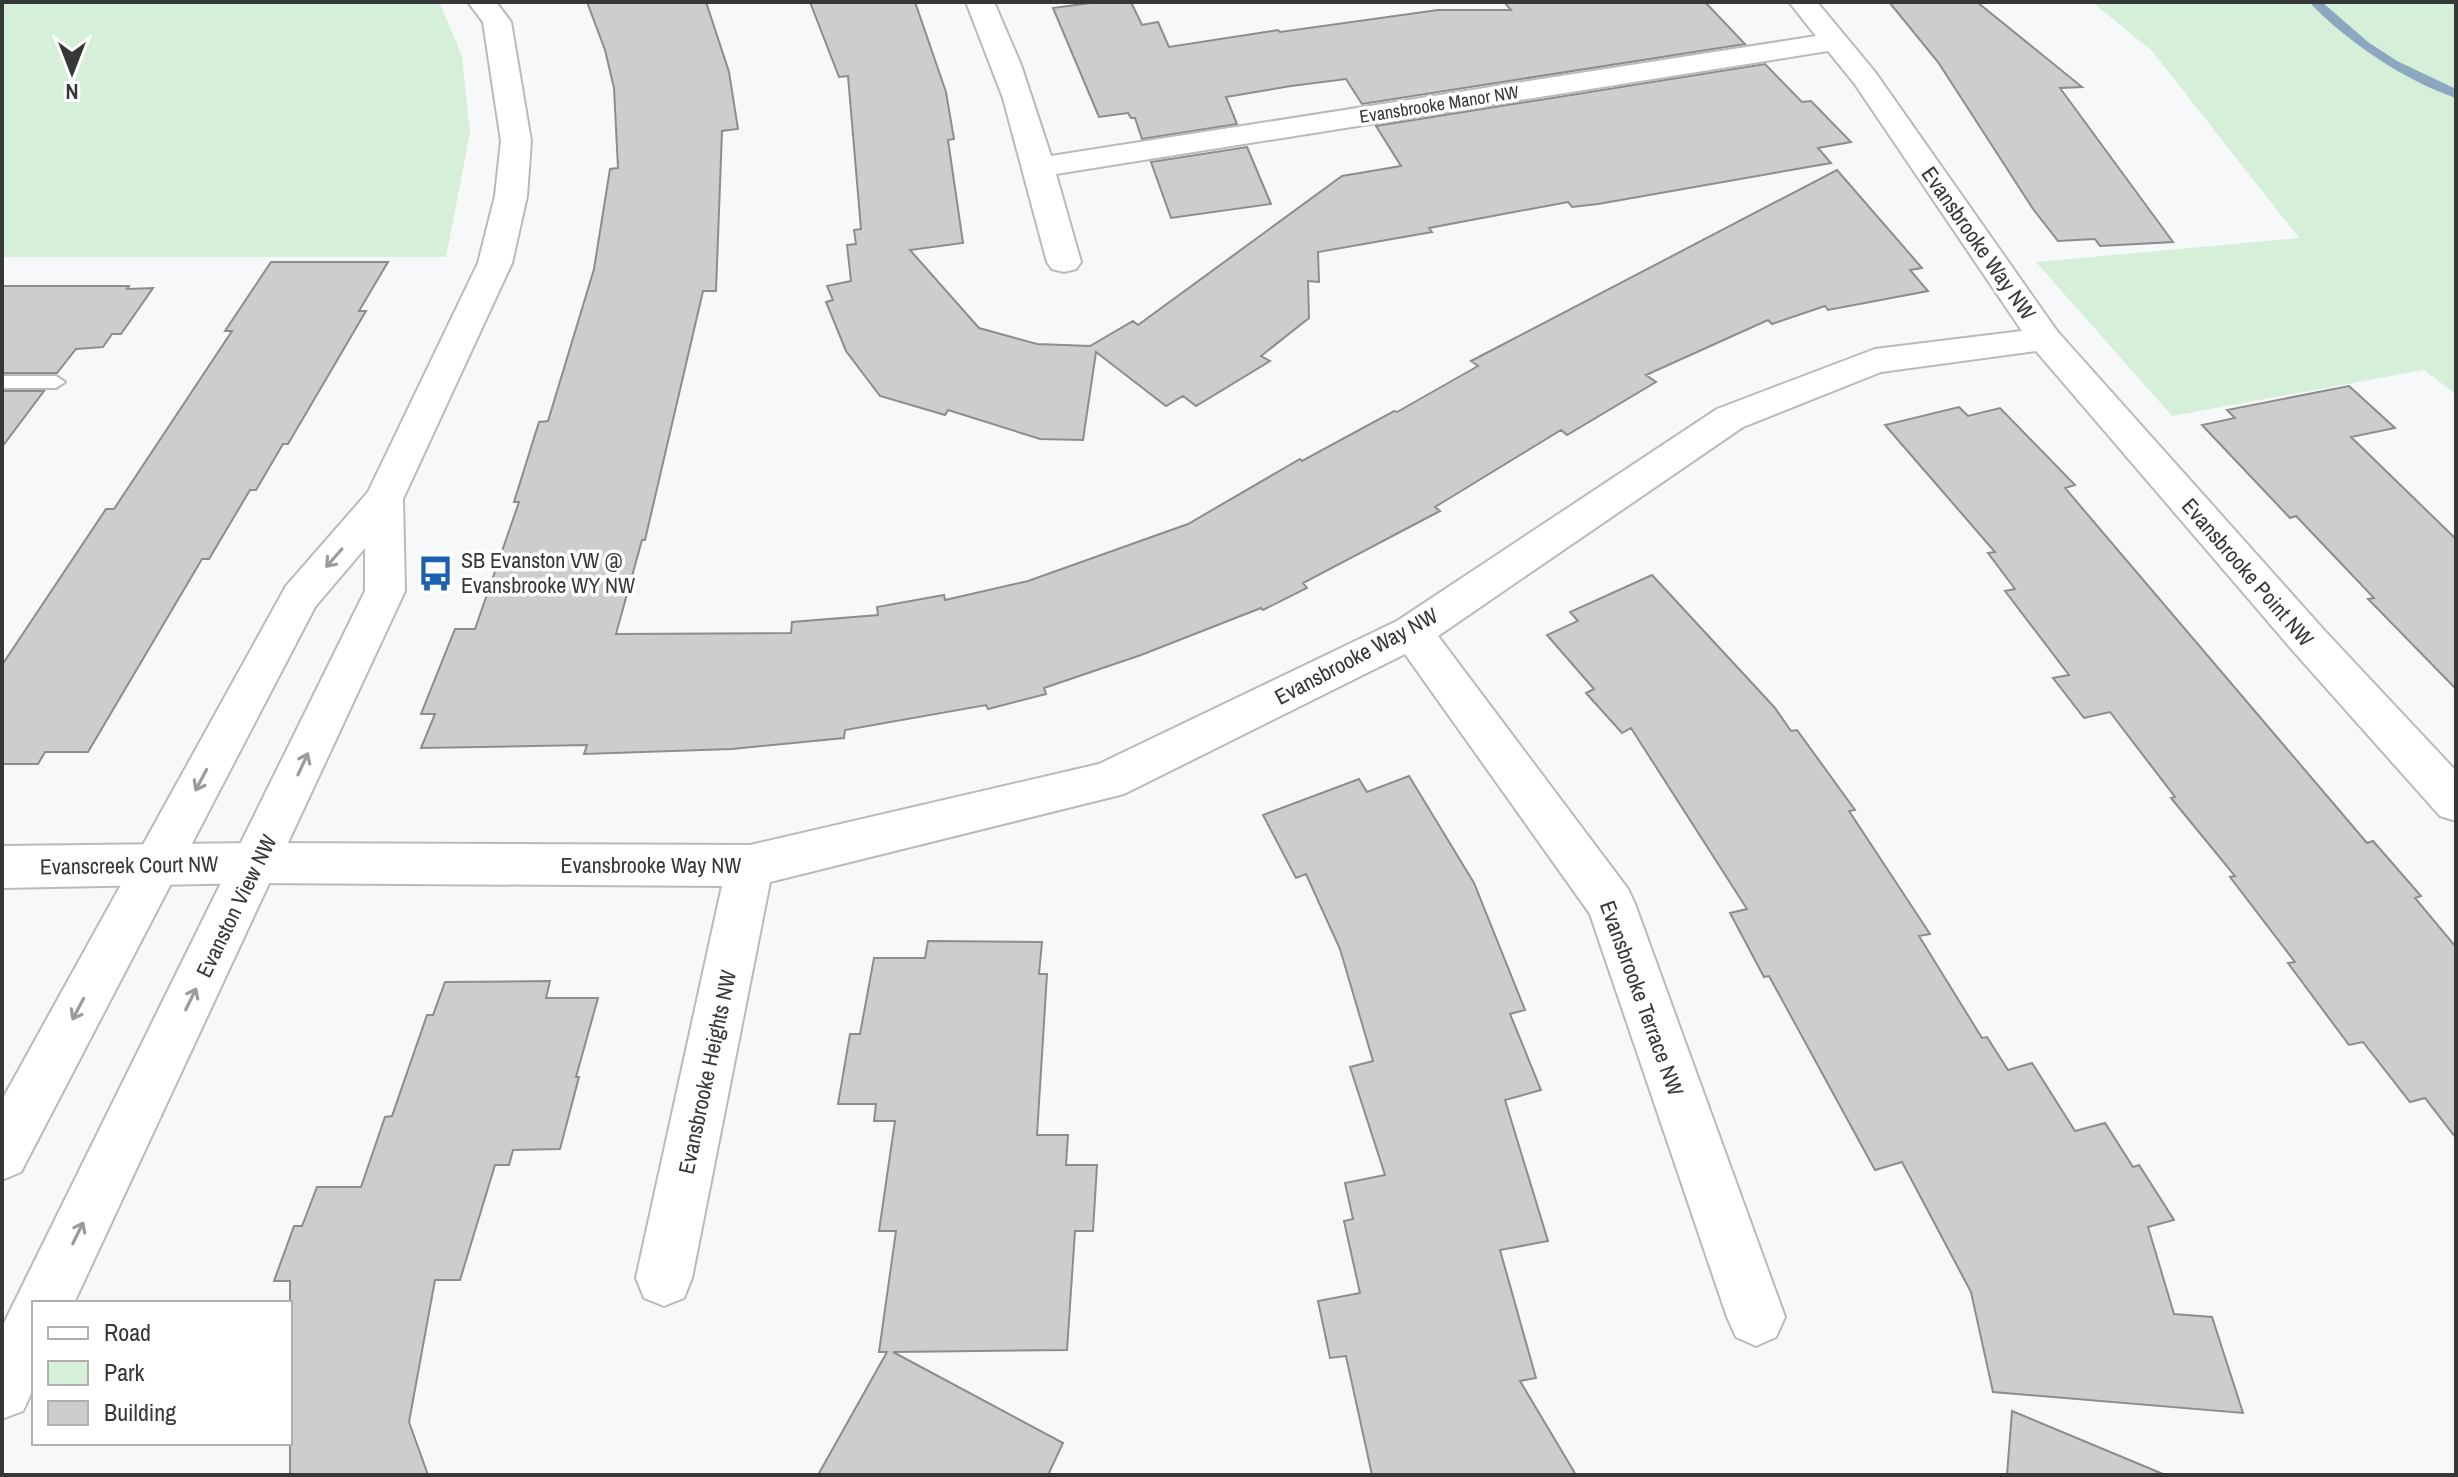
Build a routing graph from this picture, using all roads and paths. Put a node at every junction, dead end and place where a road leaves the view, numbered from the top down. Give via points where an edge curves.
1 (482, 2) edge
2 (980, 2) edge
3 (1803, 2) edge
4 (1837, 41) junction
5 (1040, 167) junction
6 (1064, 262) dead end
7 (2045, 339) junction
8 (2, 382) edge
9 (56, 382) dead end
10 (384, 499) junction
11 (1412, 632) junction
12 (2456, 802) edge
13 (257, 863) junction
14 (155, 865) junction
15 (750, 866) junction
16 (2, 867) edge
17 (2, 1153) edge
18 (664, 1278) dead end
19 (45, 1301) edge
20 (1756, 1317) dead end
21 (32, 1327) edge
22 (2, 1390) edge

1 - 10 street, Evanston View NW via 497,22 516,141 511,196 495,263
2 - 5 street
3 - 4 street, Evansbrooke Way NW
4 - 5 street, Evansbrooke Manor NW
4 - 7 street, Evansbrooke Way NW
5 - 6 street
7 - 11 street, Evansbrooke Way NW via 1875,361 1730,418
7 - 12 street, Evansbrooke Point NW
8 - 9 lane
13 -> 10 street, Evanston View NW via 385,591
10 -> 14 street, Evanston View NW via 300,597
11 - 15 street, Evansbrooke Way NW via 1108,781
11 - 20 street, Evansbrooke Terrace NW via 1611,904
13 - 14 street, Evanscreek Court NW
13 - 15 street, Evansbrooke Way NW
19 -> 13 street, Evanston View NW
14 - 16 street, Evanscreek Court NW
14 -> 17 street, Evanston View NW
15 - 18 street, Evansbrooke Heights NW
21 - 22 street

